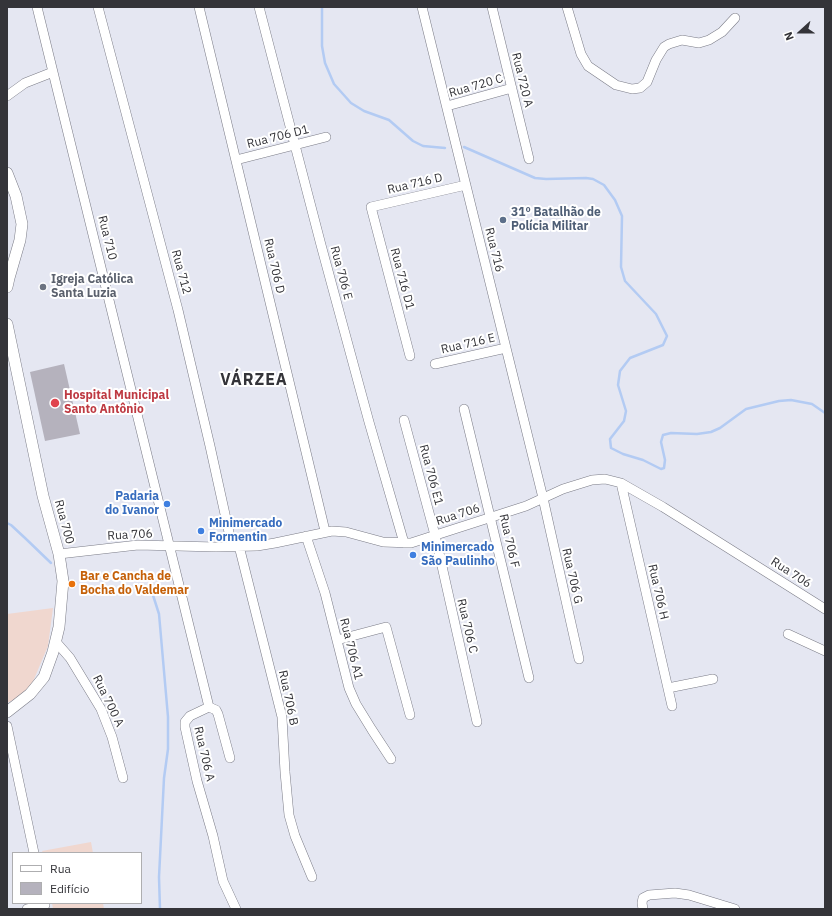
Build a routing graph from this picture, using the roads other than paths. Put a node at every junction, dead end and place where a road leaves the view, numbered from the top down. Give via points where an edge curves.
1 (36, 7) edge
2 (98, 7) edge
3 (199, 7) edge
4 (259, 7) edge
5 (422, 7) edge
6 (492, 7) edge
7 (567, 7) edge
8 (735, 18) dead end
9 (53, 72) junction
10 (512, 88) junction
11 (7, 96) edge
12 (447, 106) junction
13 (326, 137) dead end
14 (294, 145) junction
15 (529, 159) dead end
16 (236, 160) junction
17 (7, 173) edge
18 (466, 185) junction
19 (371, 207) joint
20 (7, 287) edge
21 (7, 324) edge
22 (506, 348) junction
23 (410, 356) dead end
24 (435, 364) dead end
25 (464, 408) dead end
26 (404, 420) dead end
27 (621, 483) junction
28 (543, 498) junction
29 (491, 517) junction
30 (325, 531) junction
31 (434, 535) junction
32 (306, 536) junction
33 (404, 543) junction
34 (169, 545) junction
35 (235, 546) junction
36 (59, 554) junction
37 (825, 609) edge
38 (788, 634) dead end
39 (337, 640) junction
40 (56, 642) junction
41 (825, 650) edge
42 (579, 659) dead end
43 (529, 678) dead end
44 (713, 679) dead end
45 (668, 688) junction
46 (672, 706) dead end
47 (209, 707) junction
48 (7, 712) edge
49 (410, 715) dead end
50 (477, 722) dead end
51 (7, 726) edge
52 (230, 758) dead end
53 (391, 759) dead end
54 (123, 778) dead end
55 (34, 852) edge
56 (312, 877) dead end
57 (45, 906) edge
58 (27, 909) edge
59 (236, 909) edge
60 (643, 909) edge
61 (735, 909) edge

1 - 9 street, Rua 710
2 - 35 street, Rua 712 via 178,310
3 - 16 street, Rua 706 D
4 - 14 street, Rua 706 E
5 - 12 street, Rua 716
6 - 10 street, Rua 720 A
7 - 8 street via 581,54 588,66 616,85 632,89 640,88 647,82 656,60 668,44 677,41 699,43 709,40 722,32
9 - 11 street via 26,83
9 - 34 street, Rua 710
10 - 12 street, Rua 720 C
10 - 15 street, Rua 720 A
12 - 18 street, Rua 716
13 - 14 street, Rua 706 D1
14 - 16 street, Rua 706 D1
14 - 33 street, Rua 706 E
16 - 30 street, Rua 706 D
17 - 20 main road via 16,196 22,228
18 - 19 street, Rua 716 D
18 - 22 street, Rua 716
19 - 23 street, Rua 716 D1
21 - 36 main road, Rua 700 via 43,496
22 - 24 street, Rua 716 E
22 - 28 street, Rua 716
25 - 29 street, Rua 706 F
26 - 31 street, Rua 706 E1
27 - 28 street, Rua 706 via 605,479 592,480
27 - 37 street, Rua 706
27 - 45 street, Rua 706 H
28 - 29 street, Rua 706
28 - 42 street, Rua 706 G
29 - 31 street, Rua 706
29 - 43 street, Rua 706 F
30 - 32 street, Rua 706
30 - 33 street, Rua 706 via 338,531 383,542
31 - 33 street, Rua 706
31 - 50 street, Rua 706 C
32 - 35 street, Rua 706 via 266,545
32 - 39 street, Rua 706 A1
34 - 35 street, Rua 706
34 - 36 street, Rua 706 via 138,545
34 - 47 street
35 - 56 street, Rua 706 B via 282,717 285,779 290,815 295,836
36 - 40 main road, Rua 700 via 62,581
38 - 41 street
39 - 49 street via 386,627
39 - 53 street, Rua 706 A1 via 352,696
40 - 48 main road, Rua 700 via 44,677 30,694
40 - 54 street, Rua 700 A via 81,674 101,709
44 - 45 street
45 - 46 street, Rua 706 H
47 - 52 street via 218,714
47 - 59 street, Rua 706 A via 187,718 185,726 223,881
51 - 55 street
57 - 58 street
60 - 61 street via 644,898 649,895 675,893

